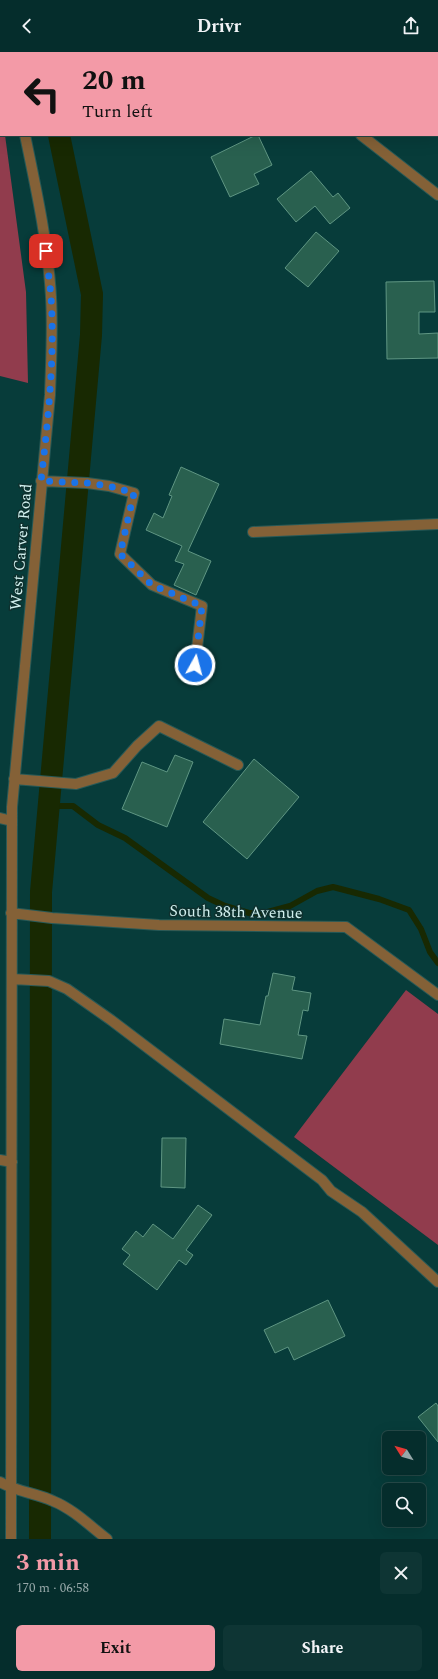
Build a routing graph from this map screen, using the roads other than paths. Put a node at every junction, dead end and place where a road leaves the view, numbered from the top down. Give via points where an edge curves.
1 (25, 136) edge
2 (362, 136) edge
3 (438, 194) edge
4 (41, 481) junction
5 (438, 524) edge
6 (253, 532) dead end
7 (195, 665) dead end
8 (238, 765) dead end
9 (14, 779) junction
10 (0, 818) edge
11 (12, 820) junction
12 (12, 913) junction
13 (12, 979) junction
14 (438, 995) edge
15 (0, 1160) edge
16 (12, 1162) junction
17 (438, 1282) edge
18 (0, 1482) edge
19 (11, 1488) junction
20 (11, 1539) edge
21 (107, 1539) edge

1 - 4 street, West Carver Road via 36,188 51,296 50,394
2 - 3 street
4 - 7 street via 87,483 134,493 120,554 152,585 202,606
4 - 9 street, West Carver Road
5 - 6 street
8 - 9 street via 159,726 113,773 76,784
9 - 11 street, West Carver Road
10 - 11 street
11 - 12 street, West Carver Road
12 - 13 street, West Carver Road
12 - 14 street, South 38th Avenue via 159,925 346,926
13 - 16 street, West Carver Road
13 - 17 street via 49,981 67,989 104,1015 316,1175 331,1191 362,1212
15 - 16 street
16 - 19 street, West Carver Road
18 - 19 street
19 - 20 street, West Carver Road
19 - 21 street via 61,1504

